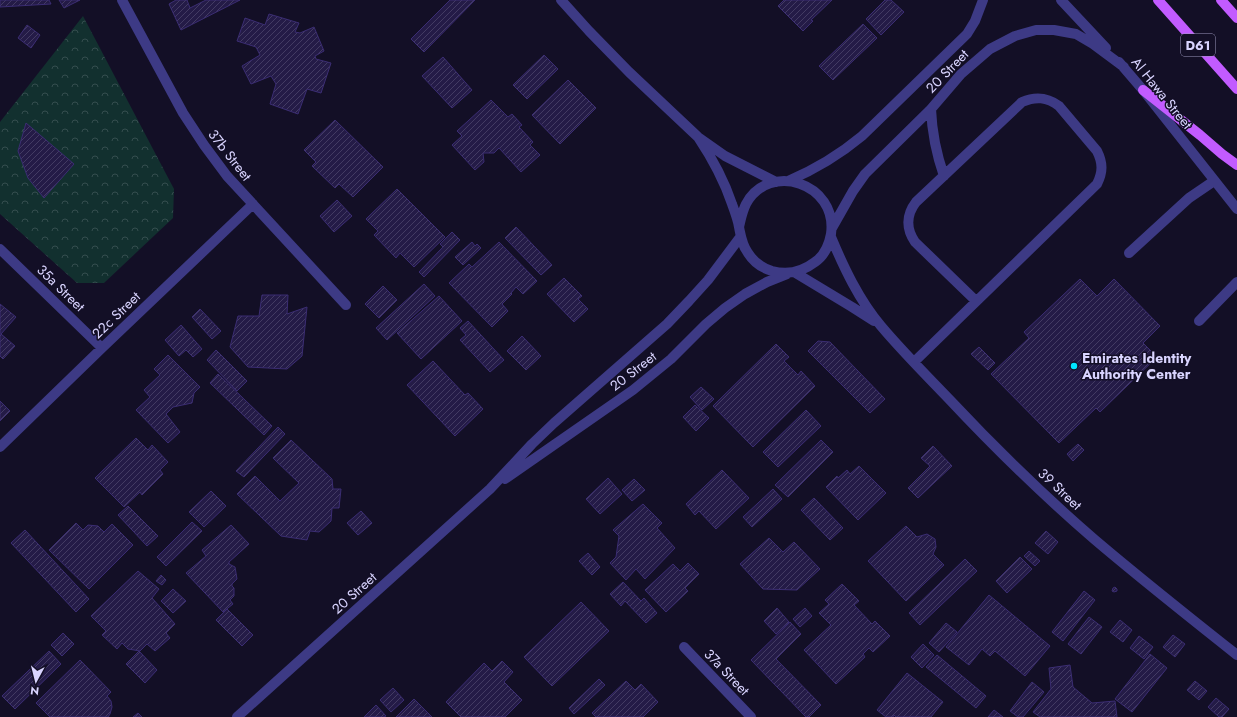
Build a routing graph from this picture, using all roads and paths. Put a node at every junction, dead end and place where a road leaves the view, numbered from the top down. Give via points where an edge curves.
1 (122, 0) edge
2 (561, 0) edge
3 (983, 0) edge
4 (1061, 0) edge
5 (1158, 0) edge
6 (1221, 0) edge
7 (1237, 18) edge
8 (1124, 67) junction
9 (1237, 89) edge
10 (1143, 90) junction
11 (932, 109) junction
12 (698, 137) junction
13 (1237, 165) edge
14 (944, 176) junction
15 (788, 181) junction
16 (1214, 181) junction
17 (776, 182) junction
18 (253, 204) junction
19 (1237, 209) edge
20 (740, 232) junction
21 (831, 232) junction
22 (0, 249) edge
23 (1129, 253) dead end
24 (792, 272) junction
25 (1237, 282) edge
26 (976, 301) junction
27 (346, 305) dead end
28 (1199, 321) dead end
29 (880, 326) junction
30 (102, 348) junction
31 (914, 362) junction
32 (0, 447) edge
33 (490, 489) junction
34 (684, 647) dead end
35 (1237, 656) edge
36 (237, 717) edge
37 (751, 717) edge

1 - 18 street, 37b Street via 183,113 227,176
2 - 12 street via 629,72
3 - 15 street, 20 Street via 967,34 862,136 827,162
4 - 8 street, Al Hawa Street
5 - 9 main road, D61
6 - 7 main road
8 - 10 street, Al Hawa Street
8 - 11 street, 20 Street via 1076,34 1036,30 1015,36 990,49 961,74
10 - 13 main road
10 - 16 street, Al Hawa Street
11 - 14 street via 934,145
11 - 21 street, 20 Street via 865,174 849,197
12 - 17 street via 725,156
12 - 20 street via 723,180
14 - 26 street via 911,208 908,215 909,230 915,242
14 - 26 street via 1022,102 1037,98 1059,106 1101,159 1101,176 1097,184
15 - 17 street
15 - 21 street via 807,186 822,199 831,217
16 - 19 street, Al Hawa Street
16 - 23 street via 1189,198
17 - 20 street via 764,186 746,203 741,215
18 - 27 street, 37b Street
18 - 30 street, 22c Street
20 - 24 street via 743,245 758,263 771,270
20 - 33 street, 20 Street via 712,275 690,301 554,423
21 - 24 street via 828,245 817,261
21 - 29 street, 39 Street via 840,260
22 - 30 street, 35a Street
24 - 29 street, 39 Street
24 - 33 street, 20 Street via 767,282 725,308 671,359 633,390
25 - 28 street
26 - 31 street
29 - 31 street, 39 Street
30 - 32 street, 22c Street
31 - 35 street, 39 Street via 1056,505
33 - 36 street, 20 Street
34 - 37 street, 37a Street

